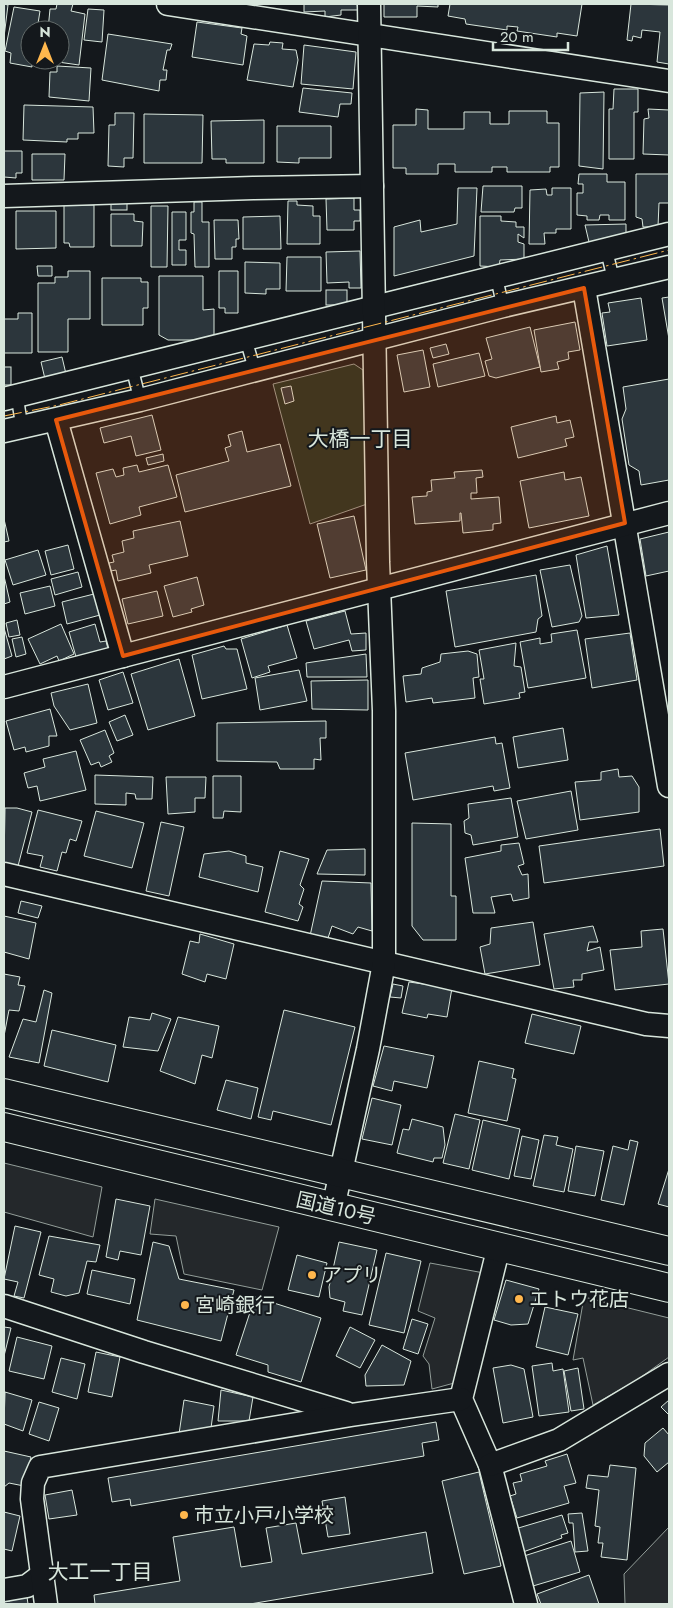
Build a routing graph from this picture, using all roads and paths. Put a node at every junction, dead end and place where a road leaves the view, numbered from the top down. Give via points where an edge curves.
1 (168, 4) edge
2 (369, 4) edge
3 (370, 36) junction
4 (669, 81) edge
5 (372, 186) junction
6 (4, 196) edge
7 (669, 234) edge
8 (606, 249) junction
9 (669, 267) edge
10 (496, 276) junction
11 (614, 281) junction
12 (584, 288) junction
13 (504, 306) junction
14 (374, 307) junction
15 (246, 340) junction
16 (374, 341) junction
17 (132, 368) junction
18 (255, 371) junction
19 (10, 398) edge
20 (140, 400) junction
21 (56, 420) junction
22 (13, 429) edge
23 (669, 513) edge
24 (625, 523) junction
25 (380, 587) junction
26 (123, 656) junction
27 (4, 688) edge
28 (669, 786) edge
29 (4, 874) edge
30 (384, 963) junction
31 (669, 1026) edge
32 (4, 1093) edge
33 (4, 1127) edge
34 (341, 1173) junction
35 (334, 1208) junction
36 (498, 1246) junction
37 (669, 1251) edge
38 (669, 1288) edge
39 (4, 1306) edge
40 (669, 1374) edge
41 (461, 1399) junction
42 (351, 1414) junction
43 (490, 1465) junction
44 (43, 1574) junction
45 (4, 1590) edge
46 (46, 1604) edge
47 (526, 1604) edge

1 - 3 street
2 - 3 street
3 - 4 street
3 - 5 street
5 - 6 street
5 - 14 street
7 - 8 street
8 - 10 street
8 - 11 lane
9 - 11 street
10 - 13 lane
10 - 14 street
11 - 12 street
12 - 13 street
12 - 24 street
13 - 16 street
14 - 15 street
14 - 16 street
15 - 17 street
15 - 18 lane
16 - 18 street
16 - 25 street
17 - 19 street
17 - 20 lane
18 - 20 street
19 - 22 lane
20 - 21 street
21 - 22 street
21 - 26 street
23 - 24 street
24 - 25 street
24 - 28 street
25 - 26 street
25 - 30 street via 384,721
26 - 27 street
29 - 30 street
30 - 31 street via 646,1024
30 - 34 street
32 - 34 highway, 国道10号
33 - 35 highway, 国道10号
34 - 35 street
34 - 37 highway, 国道10号
35 - 36 highway, 国道10号
36 - 38 highway, 国道10号
36 - 41 street
39 - 42 street
40 - 43 street via 560,1440
41 - 42 street
41 - 43 street
42 - 44 street via 40,1467 33,1483 32,1499
43 - 47 street
44 - 45 street via 27,1586
44 - 46 street

